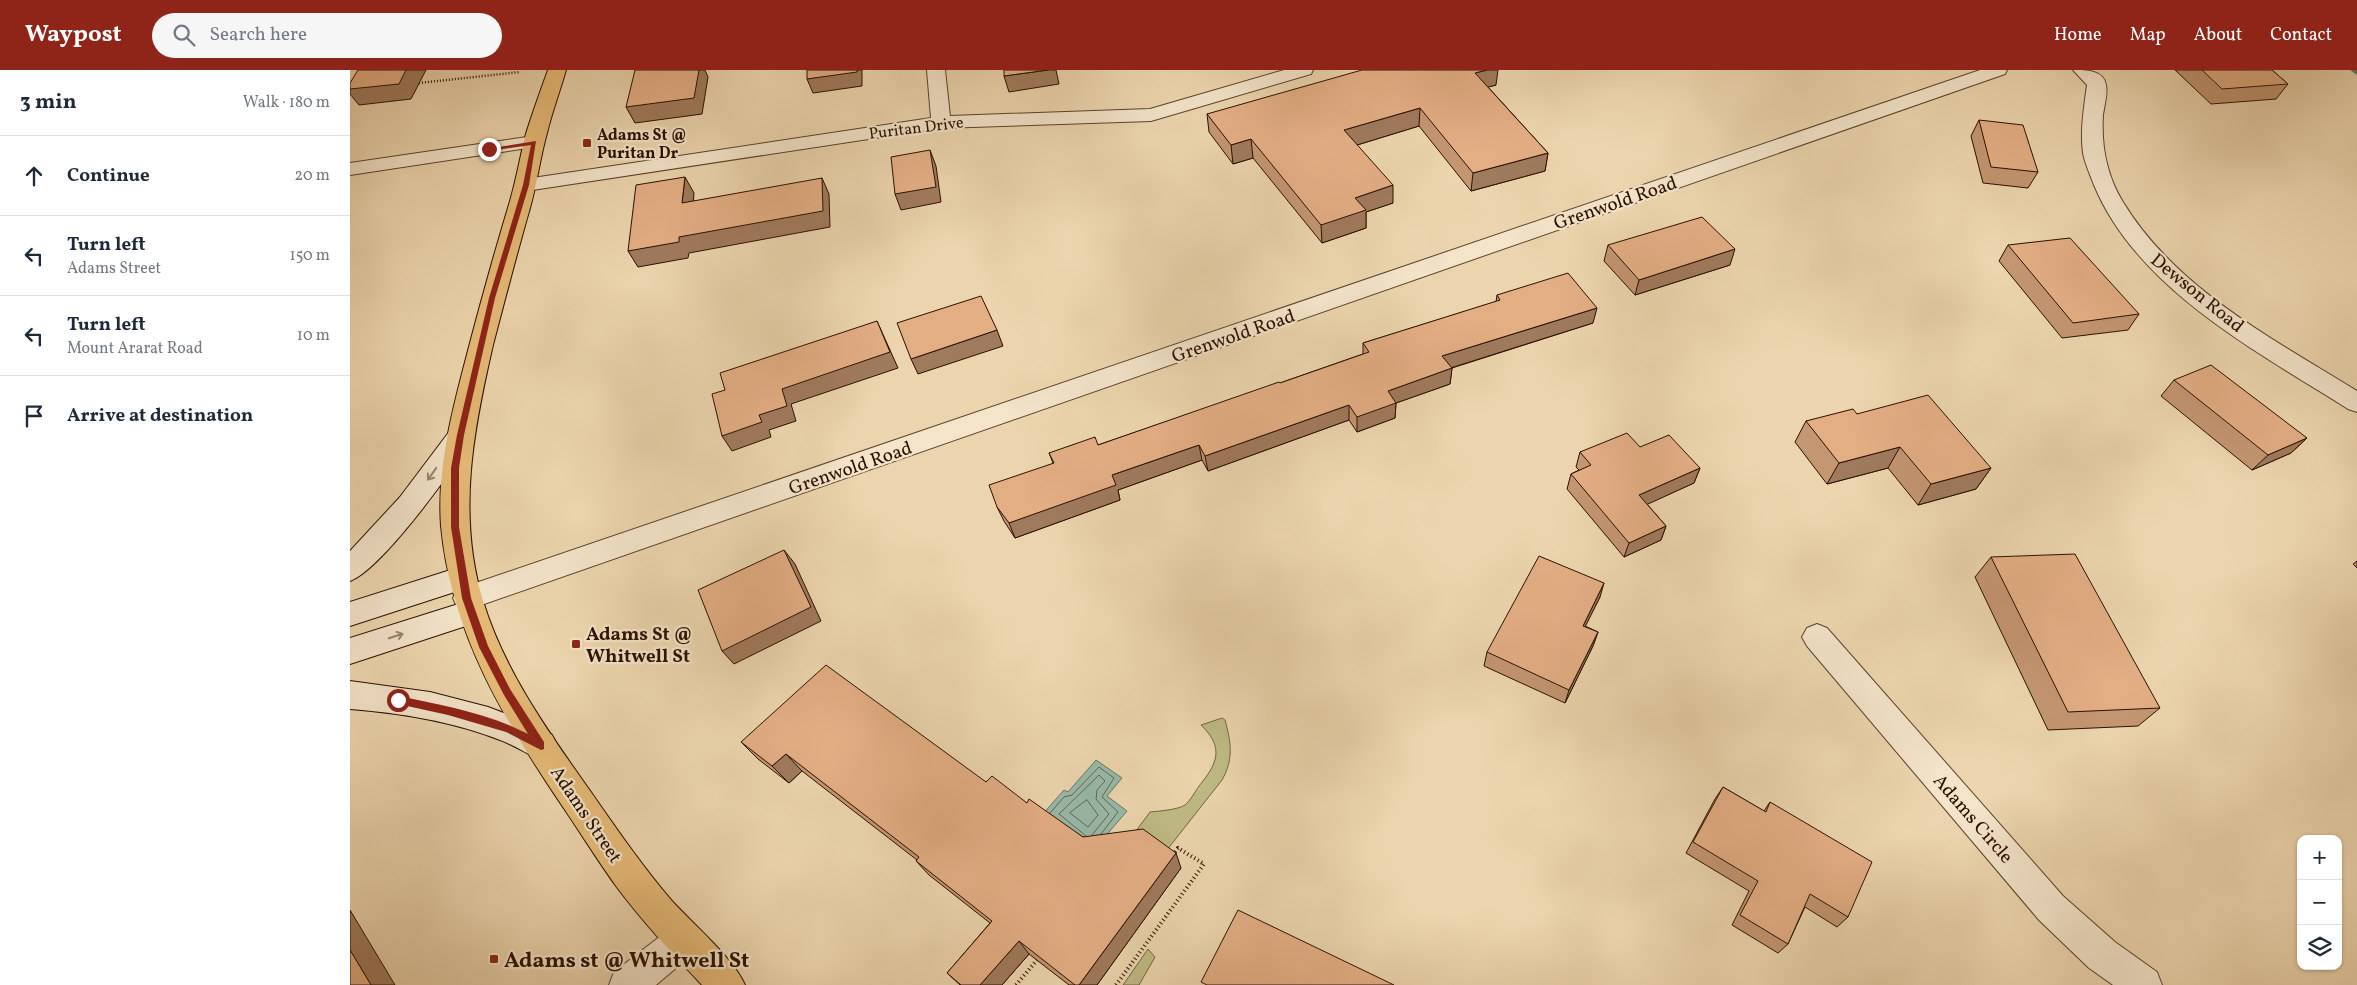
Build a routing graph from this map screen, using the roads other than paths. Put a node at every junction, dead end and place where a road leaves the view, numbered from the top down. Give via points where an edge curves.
1 (557, 70) edge
2 (936, 70) edge
3 (1304, 70) edge
4 (1998, 70) edge
5 (2087, 74) edge
6 (941, 122) junction
7 (534, 142) junction
8 (350, 168) edge
9 (526, 185) junction
10 (2357, 403) edge
11 (461, 435) junction
12 (350, 569) edge
13 (467, 596) junction
14 (350, 614) edge
15 (1818, 637) dead end
16 (350, 651) edge
17 (350, 695) edge
18 (541, 746) junction
19 (683, 940) junction
20 (628, 985) edge
21 (727, 985) edge
22 (2144, 985) edge

1 - 7 main road, Adams Street
2 - 6 street
3 - 6 street, Puritan Drive via 1151,115
4 - 13 street, Grenwold Road
5 - 10 street, Dewson Road via 2097,85 2094,160 2134,237 2169,273 2221,313
6 - 9 street, Puritan Drive
7 - 8 street
7 - 9 main road, Adams Street
9 - 11 main road, Adams Street via 492,298
11 -> 12 street via 409,508
11 - 13 main road, Adams Street via 455,468 454,505
13 - 14 street
16 -> 13 street
13 - 18 main road, Adams Street via 483,647
15 - 22 street, Adams Circle via 2051,908 2102,955
17 - 18 street via 448,710 508,728
18 - 19 main road, Adams Street via 625,870
19 - 20 street
19 - 21 main road, Adams Street

